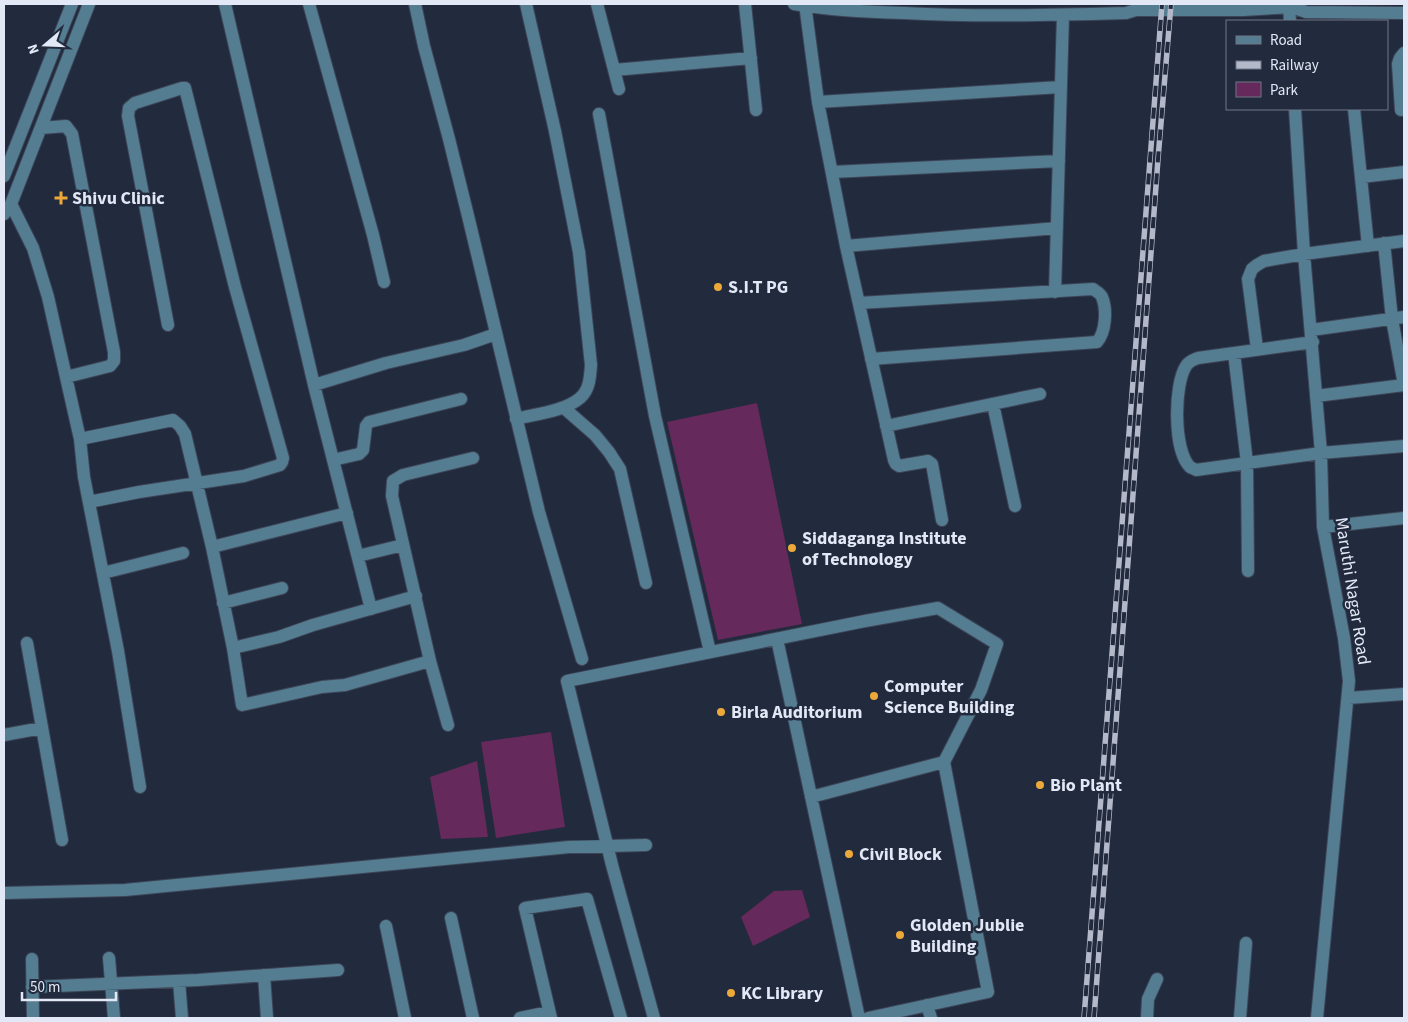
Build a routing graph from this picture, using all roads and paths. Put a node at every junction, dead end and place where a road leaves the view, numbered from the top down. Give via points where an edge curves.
1 (72, 4) edge
2 (89, 4) edge
3 (225, 4) edge
4 (309, 4) edge
5 (415, 4) edge
6 (526, 4) edge
7 (597, 4) edge
8 (745, 4) edge
9 (801, 4) edge
10 (1293, 6) edge
11 (1243, 7) edge
12 (1130, 8) edge
13 (1404, 14) edge
14 (1063, 15) junction
15 (1346, 17) edge
16 (1290, 20) edge
17 (1404, 53) edge
18 (750, 58) junction
19 (614, 70) junction
20 (1061, 86) junction
21 (619, 89) dead end
22 (818, 102) junction
23 (756, 110) dead end
24 (1295, 110) edge
25 (1354, 110) edge
26 (1401, 110) dead end
27 (599, 114) dead end
28 (41, 128) junction
29 (1059, 161) junction
30 (832, 172) junction
31 (1404, 172) edge
32 (4, 176) edge
33 (1361, 177) junction
34 (7, 209) edge
35 (1057, 228) junction
36 (1404, 240) edge
37 (1384, 243) junction
38 (846, 246) junction
39 (1368, 246) junction
40 (1304, 254) junction
41 (384, 282) dead end
42 (1055, 292) junction
43 (859, 303) junction
44 (1398, 318) edge
45 (168, 324) dead end
46 (496, 334) junction
47 (1312, 336) junction
48 (1257, 349) junction
49 (1234, 353) junction
50 (871, 358) junction
51 (66, 377) junction
52 (314, 385) junction
53 (1404, 385) edge
54 (1040, 394) dead end
55 (1316, 396) junction
56 (461, 399) dead end
57 (993, 404) junction
58 (564, 408) junction
59 (516, 419) junction
60 (886, 426) junction
61 (80, 439) junction
62 (1404, 446) edge
63 (1322, 453) junction
64 (473, 458) dead end
65 (333, 460) junction
66 (1247, 463) junction
67 (196, 483) junction
68 (89, 502) junction
69 (1015, 506) dead end
70 (347, 513) junction
71 (1404, 518) edge
72 (942, 520) dead end
73 (1322, 527) junction
74 (403, 544) junction
75 (212, 546) junction
76 (183, 553) dead end
77 (358, 556) junction
78 (1248, 571) dead end
79 (103, 573) junction
80 (646, 583) dead end
81 (282, 588) dead end
82 (416, 596) junction
83 (223, 603) junction
84 (372, 609) junction
85 (777, 639) junction
86 (27, 642) dead end
87 (232, 648) junction
88 (710, 652) junction
89 (582, 659) dead end
90 (430, 661) junction
91 (1404, 694) edge
92 (1348, 698) junction
93 (448, 725) dead end
94 (42, 728) junction
95 (4, 735) edge
96 (944, 762) junction
97 (140, 787) dead end
98 (811, 797) junction
99 (62, 840) dead end
100 (646, 845) dead end
101 (607, 846) junction
102 (4, 893) edge
103 (450, 918) dead end
104 (386, 926) dead end
105 (1246, 943) dead end
106 (109, 958) dead end
107 (32, 960) dead end
108 (338, 970) dead end
109 (264, 976) junction
110 (1158, 979) dead end
111 (179, 981) junction
112 (111, 984) junction
113 (32, 987) junction
114 (928, 1005) junction
115 (550, 1015) edge
116 (33, 1018) edge
117 (114, 1018) edge
118 (182, 1018) edge
119 (267, 1018) edge
120 (405, 1018) edge
121 (473, 1018) edge
122 (520, 1018) edge
123 (621, 1018) edge
124 (654, 1018) edge
125 (859, 1018) edge
126 (868, 1018) edge
127 (931, 1018) edge
128 (1147, 1018) edge
129 (1240, 1018) edge
130 (1316, 1018) edge

1 - 32 street
2 - 28 street
3 - 52 street
4 - 41 street
5 - 46 street
6 - 58 street via 579,252 588,332 590,383 582,398
7 - 19 street
8 - 18 street
9 - 14 street via 848,11 942,15
9 - 22 street
10 - 11 street
10 - 15 street via 1306,12
10 - 16 street
11 - 12 street
12 - 14 street
13 - 15 street
14 - 20 street
17 - 26 street via 1398,64
18 - 19 street
18 - 23 street
19 - 21 street
20 - 22 street
20 - 29 street
22 - 30 street
24 - 40 street, Maruthi Nagar Road
25 - 33 street
27 - 88 street via 655,416
28 - 34 street
28 - 51 street via 66,126 72,134 114,352 110,366
29 - 30 street
29 - 35 street
30 - 38 street
31 - 33 street
33 - 39 street
34 - 51 street via 33,248
35 - 38 street
35 - 42 street
36 - 37 street
37 - 39 street
37 - 44 street
38 - 43 street
39 - 40 street
40 - 47 street, Maruthi Nagar Road
40 - 48 street via 1264,261 1249,275
42 - 43 street
42 - 50 street via 1093,289 1099,292 1106,320 1102,337 1097,342
43 - 50 street
44 - 47 street
44 - 53 street
45 - 67 street via 128,116 129,108 135,103 185,88 235,287 283,458 280,465 244,476
46 - 52 street via 464,346 386,363
46 - 59 street
47 - 48 street
47 - 55 street, Maruthi Nagar Road
48 - 49 street
49 - 66 street
49 - 66 street via 1198,358 1186,365 1177,396 1178,433 1185,460 1196,470
50 - 60 street
51 - 61 street
52 - 65 street
53 - 55 street
54 - 57 street
55 - 63 street, Maruthi Nagar Road
56 - 65 street via 369,422 363,450 359,454
57 - 60 street
57 - 69 street
58 - 59 street
58 - 80 street via 595,435 620,469
59 - 89 street
60 - 72 street via 896,464 928,461 932,464
61 - 67 street via 173,420 185,434
61 - 68 street
62 - 63 street
63 - 66 street
63 - 73 street, Maruthi Nagar Road
64 - 74 street via 404,475 393,481 392,496
65 - 70 street
66 - 78 street
67 - 68 street
67 - 75 street
68 - 79 street
70 - 75 street
70 - 77 street
71 - 73 street
73 - 92 street, Maruthi Nagar Road via 1344,638
74 - 77 street
74 - 82 street
75 - 83 street
76 - 79 street
77 - 84 street
79 - 97 street
81 - 83 street
82 - 84 street
82 - 90 street
83 - 87 street
84 - 87 street
85 - 88 street
85 - 96 street via 938,608 997,644 982,690
85 - 98 street
86 - 94 street
87 - 90 street via 242,705 345,685
88 - 101 street via 567,681
90 - 93 street
91 - 92 street
92 - 130 street, Maruthi Nagar Road
94 - 95 street
94 - 99 street
96 - 98 street
96 - 114 street via 988,992
98 - 125 street
100 - 101 street
101 - 102 street via 125,890
101 - 124 street
103 - 121 street
104 - 120 street
105 - 129 street
106 - 112 street
107 - 113 street
108 - 109 street
109 - 111 street
109 - 119 street
110 - 128 street via 1148,999
111 - 112 street
111 - 118 street
112 - 113 street
112 - 117 street
113 - 116 street
114 - 126 street
114 - 127 street
115 - 122 street
115 - 123 street via 525,908 587,899

